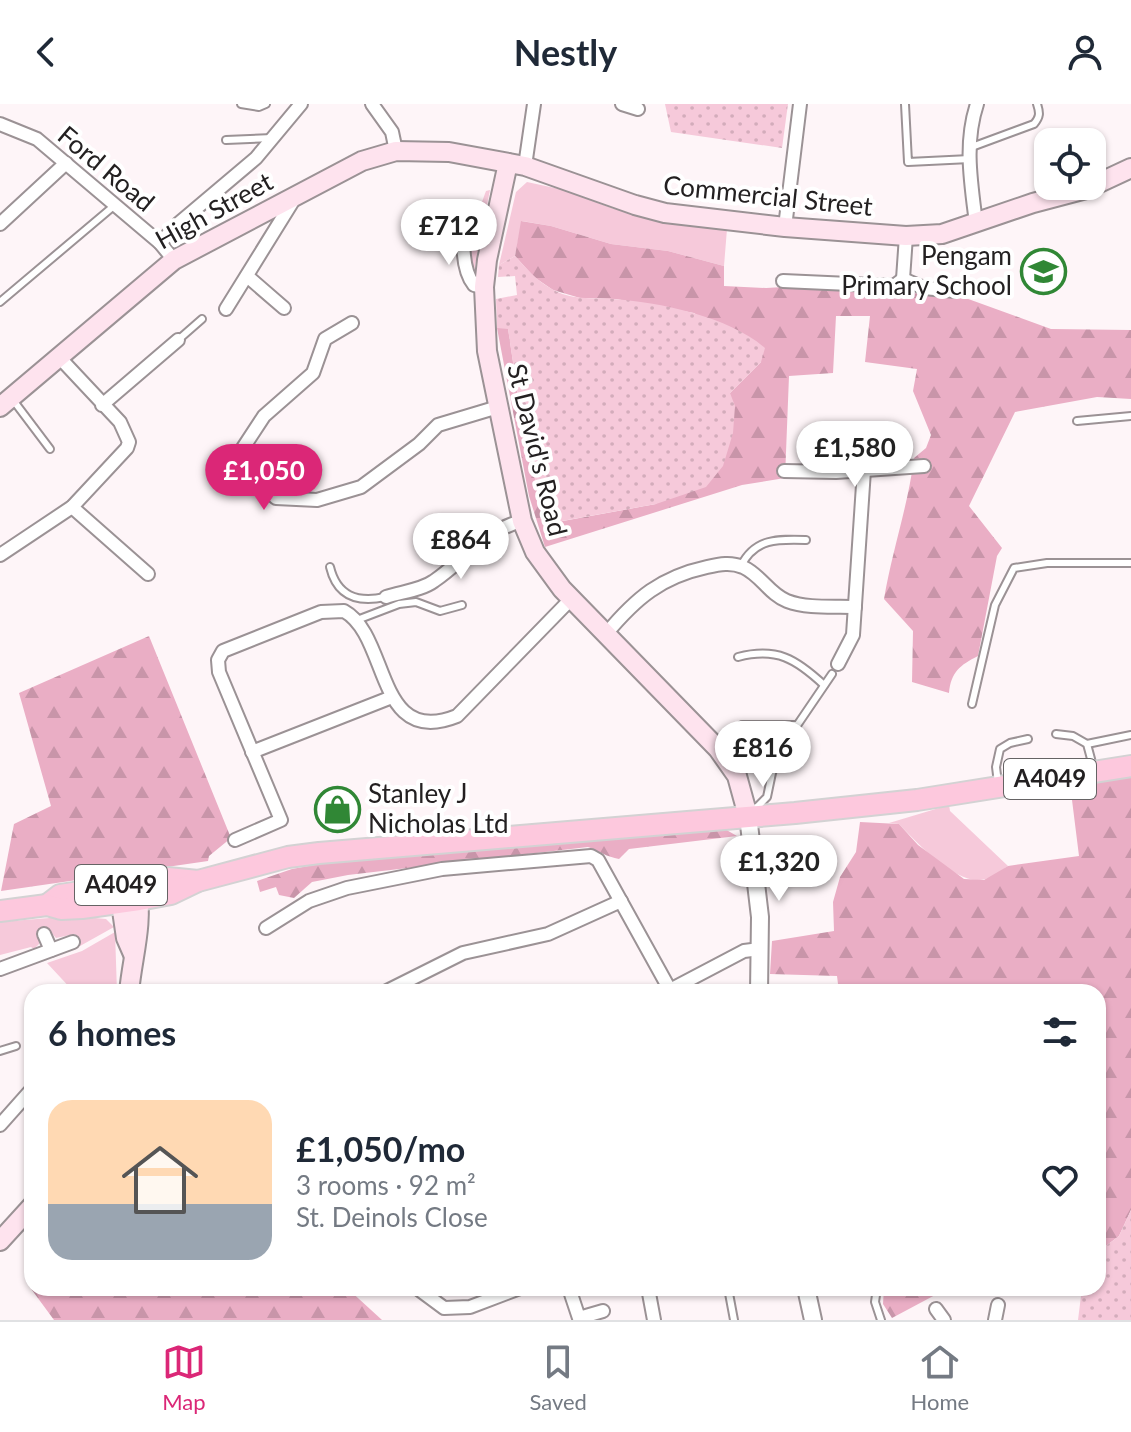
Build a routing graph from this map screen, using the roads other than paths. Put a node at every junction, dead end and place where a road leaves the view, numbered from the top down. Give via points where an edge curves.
1 (241, 104) edge
2 (266, 104) edge
3 (372, 104) edge
4 (534, 104) edge
5 (622, 104) edge
6 (800, 104) edge
7 (905, 104) edge
8 (977, 104) edge
9 (1037, 104) edge
10 (298, 105) edge
11 (638, 109) dead end
12 (0, 124) edge
13 (273, 138) junction
14 (226, 140) dead end
15 (396, 151) junction
16 (970, 153) junction
17 (66, 163) junction
18 (517, 165) junction
19 (1131, 168) edge
20 (298, 194) junction
21 (115, 205) junction
22 (466, 215) dead end
23 (976, 223) junction
24 (0, 224) edge
25 (785, 227) junction
26 (906, 236) junction
27 (160, 243) junction
28 (174, 260) junction
29 (247, 276) junction
30 (903, 279) junction
31 (783, 281) dead end
32 (484, 287) junction
33 (955, 291) dead end
34 (0, 302) edge
35 (284, 308) dead end
36 (226, 309) dead end
37 (202, 319) dead end
38 (352, 323) dead end
39 (178, 340) joint
40 (59, 357) junction
41 (6, 402) edge
42 (102, 405) junction
43 (498, 407) junction
44 (1131, 416) edge
45 (1077, 421) dead end
46 (50, 449) dead end
47 (924, 466) dead end
48 (864, 470) junction
49 (784, 471) dead end
50 (72, 507) junction
51 (522, 521) junction
52 (806, 540) dead end
53 (0, 555) edge
54 (1131, 563) edge
55 (741, 566) junction
56 (330, 567) dead end
57 (148, 574) dead end
58 (386, 597) joint
59 (571, 599) junction
60 (462, 605) dead end
61 (855, 607) junction
62 (357, 620) junction
63 (606, 634) junction
64 (738, 657) dead end
65 (835, 669) joint
66 (824, 685) junction
67 (392, 697) junction
68 (972, 704) dead end
69 (742, 725) dead end
70 (796, 725) junction
71 (1056, 734) dead end
72 (1131, 735) edge
73 (1028, 739) dead end
74 (1087, 744) junction
75 (252, 752) junction
76 (1131, 766) edge
77 (1094, 772) junction
78 (999, 786) junction
79 (748, 816) junction
80 (235, 840) dead end
81 (129, 893) junction
82 (621, 901) junction
83 (0, 911) edge
84 (266, 928) dead end
85 (44, 934) dead end
86 (73, 942) dead end
87 (760, 949) junction
88 (51, 950) junction
89 (0, 969) edge
90 (130, 984) edge
91 (401, 984) edge
92 (669, 984) edge
93 (683, 984) edge
94 (759, 984) edge
95 (16, 1046) dead end
96 (0, 1051) edge
97 (24, 1098) edge
98 (0, 1125) edge
99 (24, 1213) edge
100 (3, 1231) edge
101 (428, 1296) edge
102 (499, 1296) edge
103 (572, 1296) edge
104 (650, 1296) edge
105 (730, 1296) edge
106 (808, 1296) edge
107 (876, 1296) edge
108 (998, 1305) dead end
109 (603, 1311) dead end
110 (654, 1320) edge
111 (734, 1320) edge
112 (813, 1320) edge
113 (881, 1320) edge
114 (995, 1320) edge

1 - 2 lane
3 - 15 street via 392,132
4 - 18 street
5 - 11 street
6 - 25 street
7 - 16 lane via 908,162
8 - 16 street
9 - 16 lane via 1040,112 1034,124
10 - 13 street
12 - 17 street, Ford Road via 37,139
13 - 14 lane
13 - 27 street
15 - 18 main road, Commercial Street via 449,152
15 - 20 main road, High Street via 362,161
16 - 23 street
17 - 21 street, Ford Road
17 - 24 street
18 - 25 main road, Commercial Street via 665,213
18 - 32 main road, St David's Road via 487,260
19 - 23 main road, Commercial Street via 1086,189
20 - 28 main road, High Street
20 - 29 street
21 - 27 street, Ford Road
21 - 34 lane
22 - 32 street via 468,276 474,285
23 - 26 main road, Commercial Street via 942,234
25 - 26 main road, Commercial Street
26 - 30 street
27 - 28 street, Ford Road
28 - 40 main road, High Street
29 - 35 street
29 - 36 street
30 - 31 street via 894,286
30 - 33 street via 924,288
32 - 43 main road, St David's Road via 487,351
37 - 39 lane
38 - 43 street via 325,339 313,373 264,416 243,448 253,478 276,498 317,500 361,487 438,425
39 - 42 street
40 - 41 main road, High Street
40 - 42 street
41 - 46 lane
42 - 50 street via 120,422 129,442
43 - 51 main road, St David's Road
44 - 45 lane
47 - 48 street
48 - 49 street
48 - 61 street
50 - 53 street
50 - 57 street
51 - 58 street via 472,547 432,583
51 - 59 main road, St David's Road via 540,562
52 - 55 lane via 767,541
54 - 68 lane via 1014,568 995,605
55 - 61 street via 786,601
55 - 63 street via 719,564 671,576 649,590
56 - 58 lane via 344,594
59 - 63 main road, St David's Road
59 - 67 street via 457,716 419,720
60 - 62 lane via 440,611 416,602 399,604
61 - 65 street via 853,635
62 - 67 street
62 - 75 street via 344,611 329,610 223,651 219,672
63 - 79 main road, St David's Road via 718,749 737,776
64 - 66 lane via 761,651 801,664
65 - 66 lane
66 - 70 lane
67 - 75 street
69 - 70 lane
70 - 79 lane via 781,749 767,797
71 - 74 lane
72 - 74 lane
73 - 78 lane via 1000,749
74 - 77 lane
75 - 80 street via 281,820
76 - 77 main road, A4049
77 - 78 main road, A4049
78 - 79 main road, A4049 via 917,800
79 - 81 main road, A4049 via 319,853 198,881 168,878
79 - 87 street
81 - 83 main road, A4049 via 60,895 47,905
81 - 90 main road via 139,938
82 - 84 street via 598,860 585,855 442,869 347,888 309,901
82 - 91 street via 548,934 463,953
82 - 92 street
85 - 88 street
86 - 88 street
87 - 93 street via 744,951
87 - 94 street
88 - 89 street
95 - 96 lane
97 - 98 street
99 - 100 main road
101 - 102 street via 444,1308 470,1307
103 - 109 street via 579,1318
104 - 110 street
105 - 111 lane
106 - 112 street
107 - 113 lane
108 - 114 street

